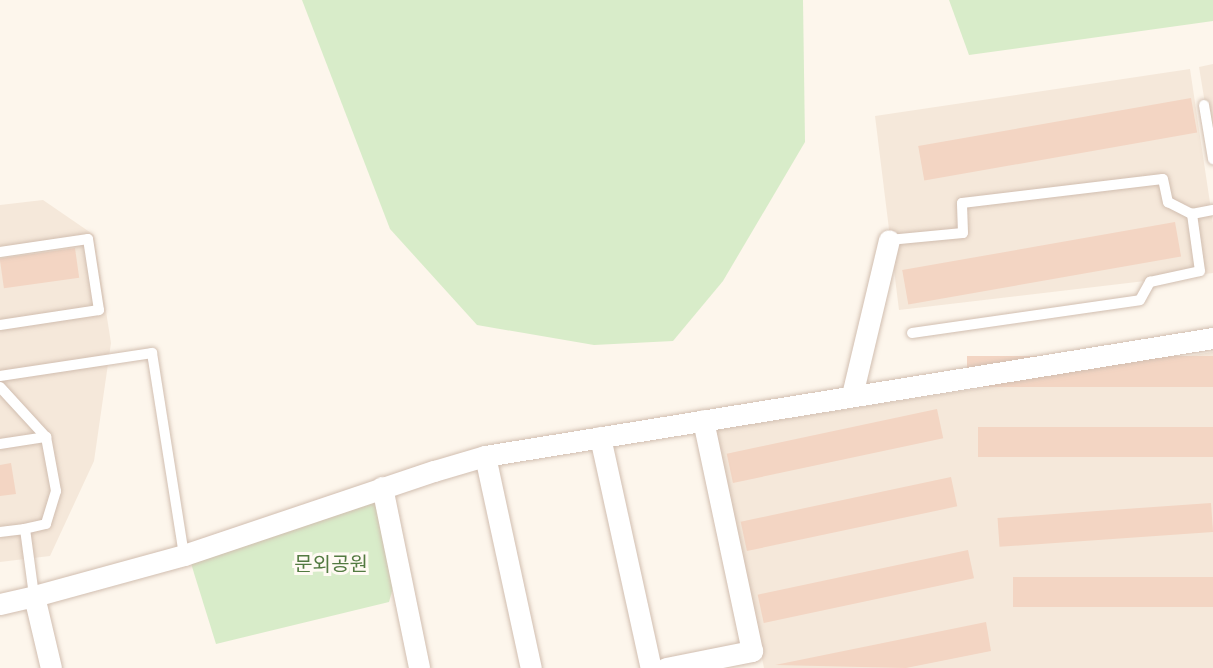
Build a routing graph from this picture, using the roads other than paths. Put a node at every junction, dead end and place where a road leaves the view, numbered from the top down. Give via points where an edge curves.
1 (1204, 105) dead end
2 (1213, 159) edge
3 (1213, 210) edge
4 (1192, 214) junction
5 (889, 240) joint
6 (0, 252) edge
7 (0, 325) edge
8 (912, 333) dead end
9 (1213, 338) edge
10 (0, 376) edge
11 (0, 387) edge
12 (852, 395) junction
13 (703, 420) junction
14 (46, 437) junction
15 (600, 437) junction
16 (0, 444) edge
17 (485, 456) junction
18 (382, 487) junction
19 (25, 529) junction
20 (0, 532) edge
21 (184, 555) junction
22 (34, 596) junction
23 (0, 604) edge
24 (753, 660) edge
25 (51, 668) edge
26 (419, 668) edge
27 (531, 668) edge
28 (651, 668) edge
29 (666, 668) edge

1 - 2 lane
3 - 4 lane
4 - 5 lane via 1168,202 1163,179 962,203 963,233
4 - 8 lane via 1200,271 1150,282 1140,300
5 - 12 street
6 - 7 lane via 88,239 99,310
9 - 12 street
10 - 21 lane via 152,353
11 - 14 lane
12 - 13 street
13 - 15 street
13 - 24 street
14 - 16 lane
14 - 19 lane via 56,491 46,524
15 - 17 street
15 - 28 street
17 - 18 street
17 - 27 street
18 - 21 street
18 - 26 street
19 - 20 lane
19 - 22 lane
21 - 22 street
22 - 23 street
22 - 25 street
24 - 29 street

